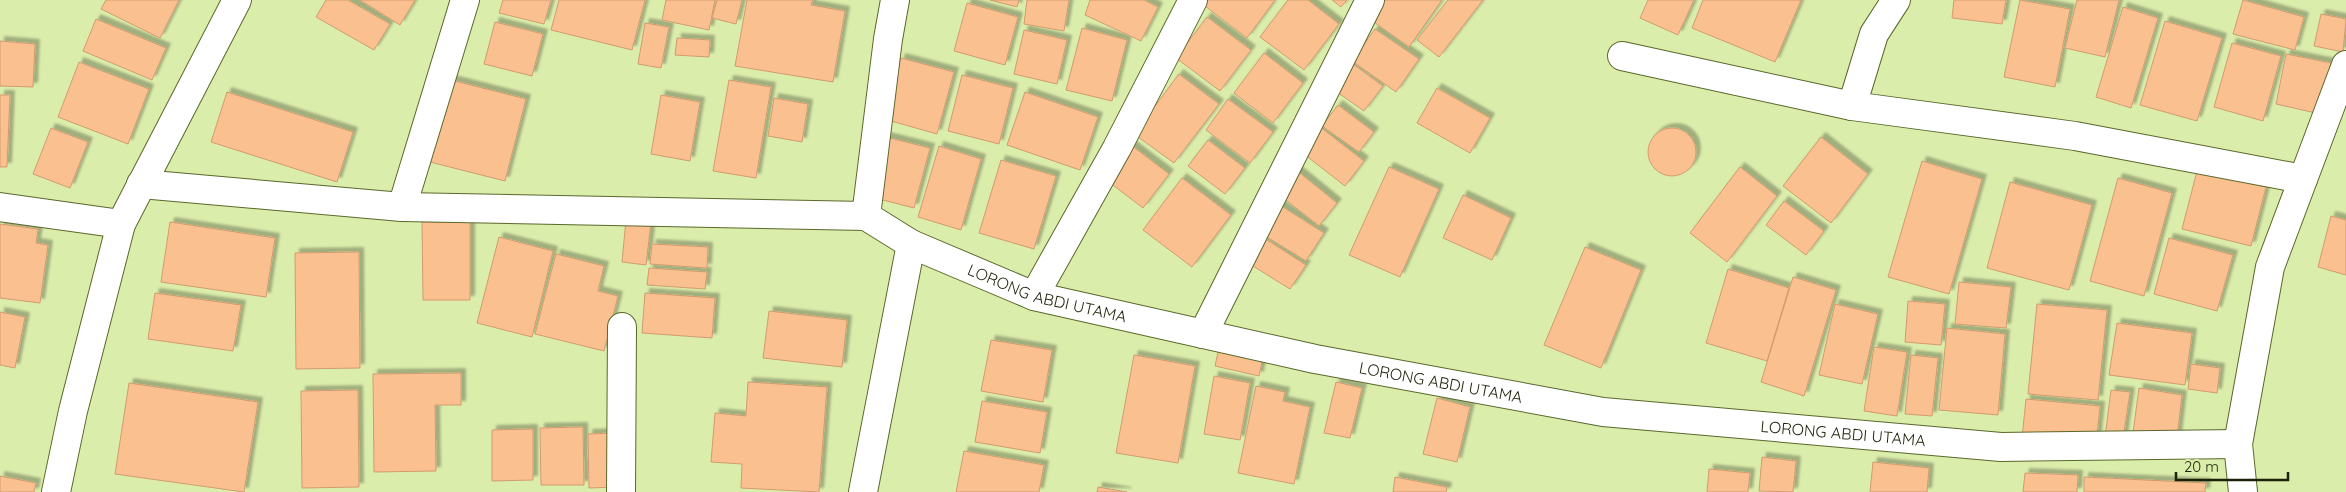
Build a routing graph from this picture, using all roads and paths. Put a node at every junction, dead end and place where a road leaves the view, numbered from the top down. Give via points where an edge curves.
1 (237, 0) edge
2 (465, 0) edge
3 (895, 0) edge
4 (1193, 0) edge
5 (1370, 0) edge
6 (1896, 0) edge
7 (1622, 56) dead end
8 (2346, 65) edge
9 (1852, 106) junction
10 (2303, 179) junction
11 (141, 184) junction
12 (0, 207) edge
13 (402, 207) junction
14 (866, 216) junction
15 (121, 224) junction
16 (912, 244) junction
17 (1034, 296) junction
18 (622, 327) dead end
19 (1203, 334) junction
20 (2238, 444) junction
21 (56, 492) edge
22 (621, 492) edge
23 (863, 492) edge
24 (2243, 492) edge

1 - 11 street
2 - 13 street
3 - 14 street
4 - 17 street via 1117,148
5 - 19 street
6 - 9 street via 1874,34
7 - 9 street
8 - 10 street
9 - 10 street via 2075,136
10 - 20 street via 2270,267
11 - 13 street
11 - 15 street
12 - 15 street
13 - 14 street
14 - 16 street, LORONG ABDI UTAMA
15 - 21 street via 73,411
16 - 17 street, LORONG ABDI UTAMA
16 - 23 street
17 - 19 street, LORONG ABDI UTAMA
18 - 22 street
19 - 20 street, LORONG ABDI UTAMA via 1315,359 1603,412 2001,447
20 - 24 street

